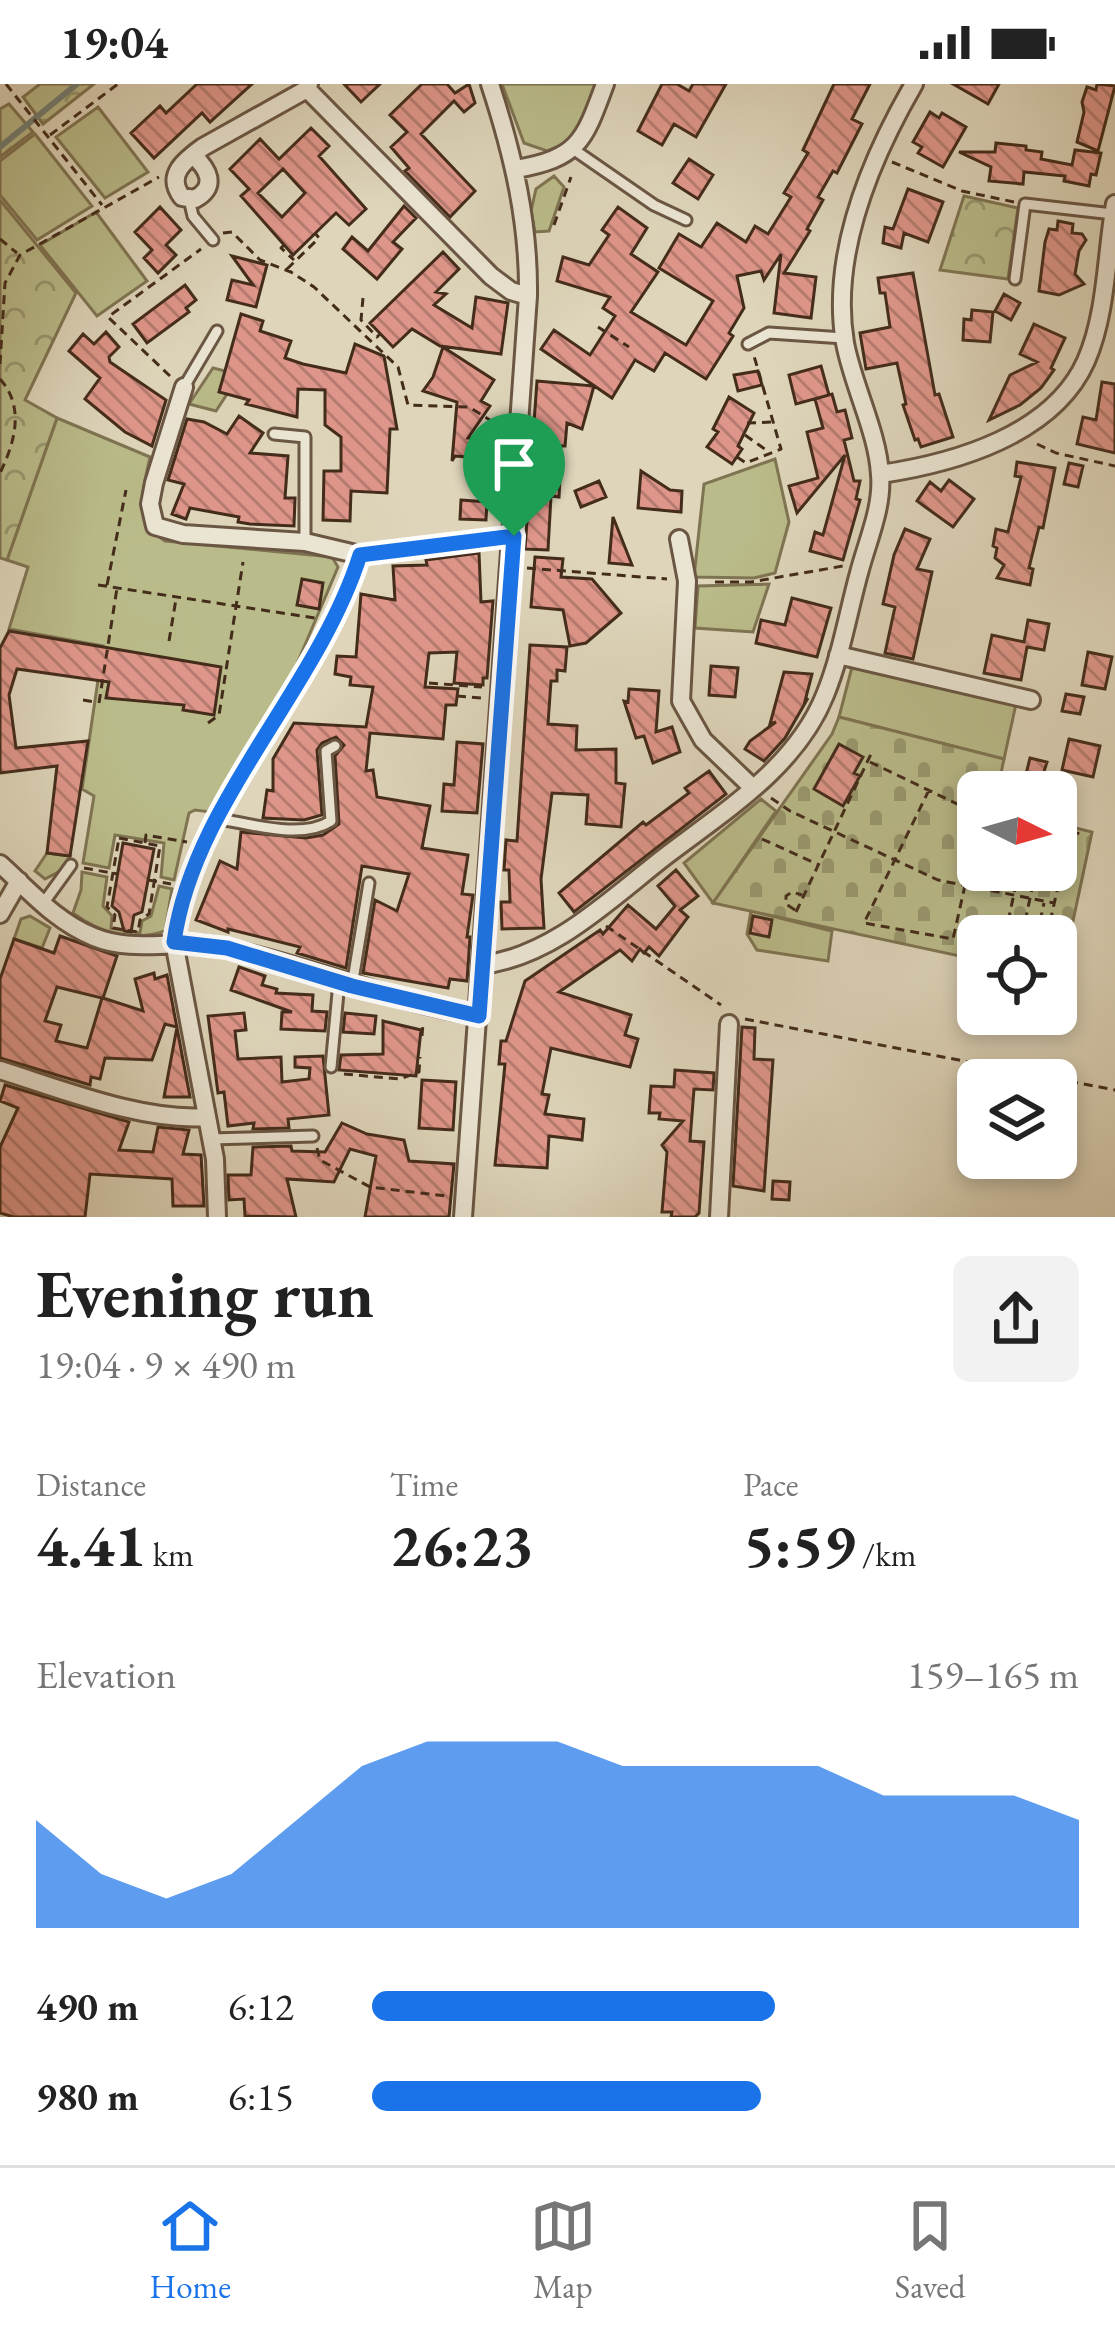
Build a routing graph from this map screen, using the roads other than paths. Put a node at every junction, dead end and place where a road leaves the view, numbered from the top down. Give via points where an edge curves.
1 (490, 84) edge
2 (605, 84) edge
3 (914, 84) edge
4 (308, 86) edge
5 (573, 149) junction
6 (193, 155) junction
7 (516, 169) junction
8 (189, 199) junction
9 (1114, 211) edge
10 (686, 220) dead end
11 (212, 240) road end
12 (1015, 279) dead end
13 (528, 296) junction
14 (217, 331) dead end
15 (844, 338) junction
16 (748, 344) road end
17 (184, 387) joint
18 (274, 434) dead end
19 (880, 474) junction
20 (514, 536) junction
21 (679, 539) dead end
22 (304, 542) junction
23 (360, 555) junction
24 (838, 655) junction
25 (1031, 700) dead end
26 (335, 746) dead end
27 (761, 792) junction
28 (219, 819) junction
29 (0, 864) edge
30 (77, 867) road end
31 (19, 881) junction
32 (369, 883) dead end
33 (42, 905) junction
34 (0, 914) edge
35 (174, 942) junction
36 (482, 965) junction
37 (345, 984) junction
38 (479, 1016) junction
39 (730, 1018) road end
40 (331, 1067) dead end
41 (0, 1070) edge
42 (207, 1117) junction
43 (313, 1136) road end
44 (212, 1139) junction
45 (217, 1217) edge
46 (464, 1217) edge
47 (719, 1217) edge

1 - 7 street
2 - 5 street
3 - 15 street via 860,200 843,293
4 - 6 street
4 - 13 street via 491,276
5 - 7 street
5 - 10 lane
6 - 8 street via 174,180
6 - 8 street via 210,178 202,196
7 - 13 street
8 - 11 lane
9 - 12 lane via 1025,205
9 - 19 street via 1096,327 1070,388 1024,429
13 - 20 street
14 - 17 lane
15 - 16 lane via 769,333
15 - 19 street
17 - 22 street via 154,484 154,526
18 - 22 lane via 305,437
19 - 24 street
20 - 23 street
20 - 36 street
21 - 27 street via 687,581 681,701 703,740
22 - 23 street
23 - 28 street via 330,631
24 - 25 street
24 - 27 street via 802,738
26 - 28 lane via 326,752 333,811 323,827
27 - 36 street via 556,939
28 - 35 street via 184,887
29 - 31 street
30 - 33 lane
31 - 33 street
31 - 34 street
32 - 37 lane
33 - 35 street via 96,938 133,946
35 - 37 street via 227,948
35 - 42 street
36 - 38 street
37 - 38 street
37 - 40 lane
38 - 46 street
39 - 47 street
41 - 42 street via 105,1102
42 - 44 street
43 - 44 lane
44 - 45 street

